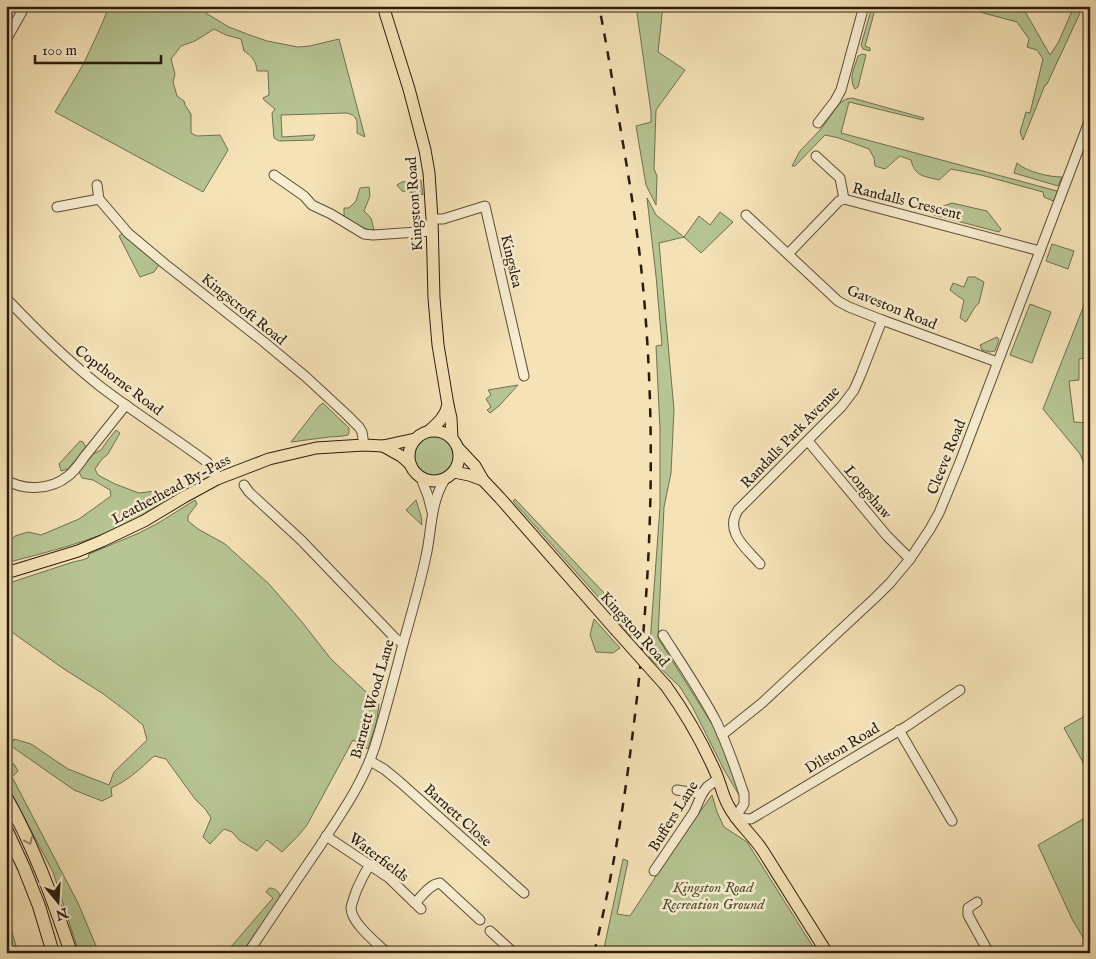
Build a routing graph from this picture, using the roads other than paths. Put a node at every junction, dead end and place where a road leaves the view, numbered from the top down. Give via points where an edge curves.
1 (25, 6) edge
2 (383, 6) edge
3 (864, 6) edge
4 (6, 40) edge
5 (1090, 119) edge
6 (818, 123) dead end
7 (816, 156) dead end
8 (274, 175) dead end
9 (97, 185) dead end
10 (99, 199) junction
11 (844, 199) junction
12 (57, 207) dead end
13 (746, 215) dead end
14 (432, 225) junction
15 (1040, 251) junction
16 (788, 254) junction
17 (6, 298) edge
18 (882, 320) junction
19 (997, 362) junction
20 (524, 376) dead end
21 (126, 405) junction
22 (448, 405) junction
23 (429, 431) junction
24 (452, 438) junction
25 (415, 439) junction
26 (808, 441) junction
27 (364, 445) junction
28 (383, 446) junction
29 (458, 449) junction
30 (410, 464) junction
31 (449, 476) junction
32 (421, 478) junction
33 (216, 479) junction
34 (6, 480) edge
35 (483, 480) junction
36 (244, 485) dead end
37 (432, 512) junction
38 (910, 559) junction
39 (760, 564) dead end
40 (6, 573) edge
41 (663, 635) dead end
42 (403, 643) junction
43 (960, 690) dead end
44 (899, 730) junction
45 (722, 735) junction
46 (370, 761) junction
47 (718, 779) junction
48 (677, 790) dead end
49 (702, 794) junction
50 (6, 797) edge
51 (736, 818) junction
52 (952, 821) dead end
53 (6, 829) edge
54 (326, 836) junction
55 (370, 865) junction
56 (654, 872) dead end
57 (524, 893) dead end
58 (977, 902) dead end
59 (480, 920) dead end
60 (490, 930) dead end
61 (53, 953) edge
62 (71, 953) edge
63 (248, 953) edge
64 (387, 953) edge
65 (514, 953) edge
66 (827, 953) edge
67 (989, 953) edge

1 - 4 street
2 - 14 main road, Kingston Road via 425,150
3 - 6 street via 841,90
5 - 15 street, Cleeve Road
7 - 11 street via 840,178
8 - 14 street via 312,205 364,234
9 - 10 street
10 - 12 street
10 - 27 street, Kingscroft Road via 128,234 264,342 346,414 362,432
11 - 15 street, Randalls Crescent
11 - 16 street, Randalls Crescent
13 - 16 street, Gaveston Road
14 - 20 street, Kingslea via 485,206
14 - 22 main road, Kingston Road via 436,326
15 - 19 street, Cleeve Road
16 - 18 street, Gaveston Road via 838,301
17 - 21 street, Copthorne Road via 70,361
18 - 19 street, Gaveston Road
18 - 26 street, Randalls Park Avenue via 854,390
19 - 38 street, Cleeve Road via 939,513
21 - 33 street, Copthorne Road via 207,462
21 - 34 street via 68,476 40,487 24,487
22 - 23 main road via 446,413
22 - 24 main road, Kingston Road
23 - 24 main road via 445,433
23 - 25 main road
24 - 29 main road
25 - 28 main road
25 - 30 main road via 409,451
26 - 38 street, Longshaw
26 - 39 street, Randalls Park Avenue via 735,515 733,527 737,538
27 - 28 main road, Leatherhead By-Pass
27 - 33 main road, Leatherhead By-Pass via 316,448 252,465
28 - 30 main road
29 - 31 main road via 459,461
29 - 35 main road, Kingston Road via 475,466
30 - 32 main road
31 - 32 main road via 433,482
31 - 35 main road via 469,475
31 - 37 street, Barnett Wood Lane via 436,496
32 - 37 street, Barnett Wood Lane
33 - 40 main road, Leatherhead By-Pass via 102,541
35 - 47 main road, Kingston Road, bridge via 666,686
36 - 42 street
37 - 42 street, Barnett Wood Lane via 426,556
38 - 45 street, Cleeve Road via 884,590 762,703
41 - 45 street, Kingston Road
42 - 46 street, Barnett Wood Lane
43 - 44 street, Dilston Road
44 - 51 street, Dilston Road via 751,819
44 - 52 street
45 - 51 street, Kingston Road via 744,794 744,804
46 - 54 street, Barnett Wood Lane
46 - 57 street, Barnett Close via 401,783
47 - 49 street, Buffers Lane
47 - 51 main road, Kingston Road via 727,805
48 - 49 street
49 - 56 street, Buffers Lane via 694,812
50 -> 62 highway via 38,862
51 - 66 main road, Kingston Road via 763,850
53 - 61 highway via 39,906
54 - 55 street, Waterfields
54 - 63 street, Barnett Wood Lane
55 - 59 street, Waterfields via 418,906 431,886 440,883
55 - 64 street via 353,901 352,912 356,922
58 - 67 street via 968,908 968,916
60 - 65 street

